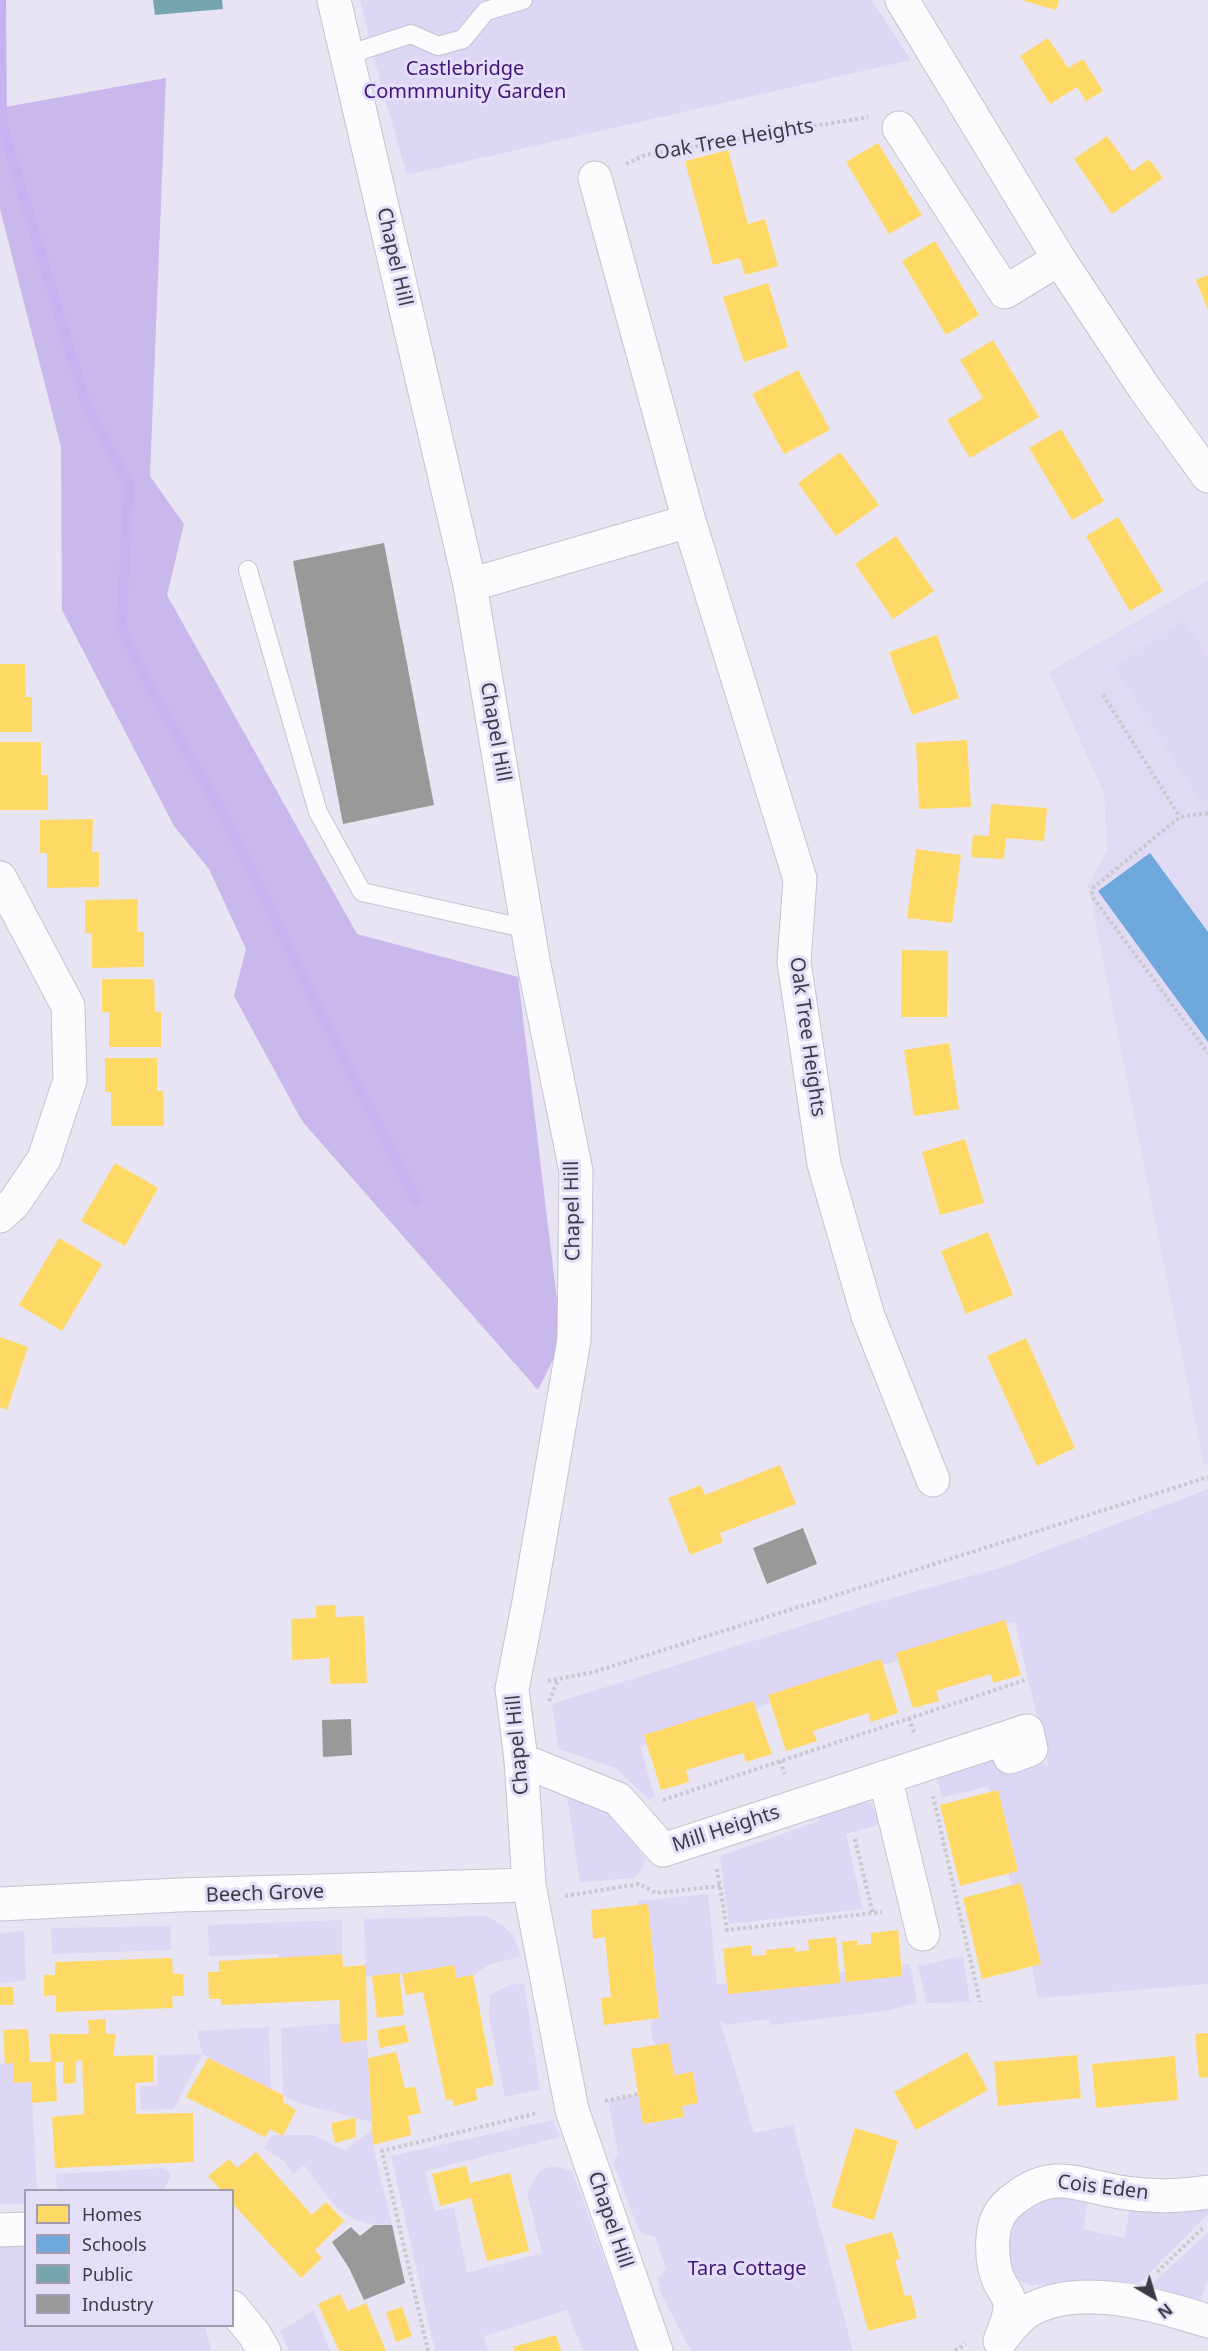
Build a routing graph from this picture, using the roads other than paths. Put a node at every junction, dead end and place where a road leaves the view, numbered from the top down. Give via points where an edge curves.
1 (334, 0) edge
2 (524, 0) edge
3 (902, 0) edge
4 (347, 55) junction
5 (899, 128) road end
6 (595, 178) road end
7 (1059, 259) junction
8 (1208, 476) edge
9 (690, 521) junction
10 (248, 570) dead end
11 (470, 585) junction
12 (0, 878) edge
13 (528, 929) junction
14 (0, 1216) edge
15 (933, 1480) dead end
16 (1004, 1739) dead end
17 (521, 1760) junction
18 (885, 1777) junction
19 (529, 1885) junction
20 (0, 1904) edge
21 (922, 1934) dead end
22 (1208, 2192) edge
23 (24, 2229) edge
24 (0, 2230) edge
25 (234, 2310) edge
26 (1208, 2321) edge
27 (996, 2346) edge
28 (264, 2351) edge
29 (656, 2351) edge

1 - 4 street, Chapel Hill
2 - 4 lane via 486,11 463,39 438,46 411,34
3 - 7 street
4 - 11 street, Chapel Hill
5 - 7 street via 1005,292
6 - 9 street, Oak Tree Heights
7 - 8 street
9 - 11 street
9 - 15 street, Oak Tree Heights via 800,879 794,962 824,1164 868,1316
10 - 13 lane via 318,812 362,892
11 - 13 street, Chapel Hill
12 - 14 street via 68,1006 70,1080 44,1159 14,1203
13 - 17 street, Chapel Hill via 576,1171 574,1340 512,1689
16 - 18 street, Mill Heights
17 - 18 street, Mill Heights via 618,1799 663,1850
17 - 19 street, Chapel Hill
18 - 21 street
19 - 20 street, Beech Grove
19 - 29 street, Chapel Hill via 572,2110
22 - 27 street, Cois Eden via 1127,2193 1051,2180 1029,2187 1005,2206 994,2225 992,2252 1010,2307 1007,2325
23 - 24 street
25 - 28 street
26 - 27 street, Cois Eden via 1134,2301 1075,2298 1029,2311

